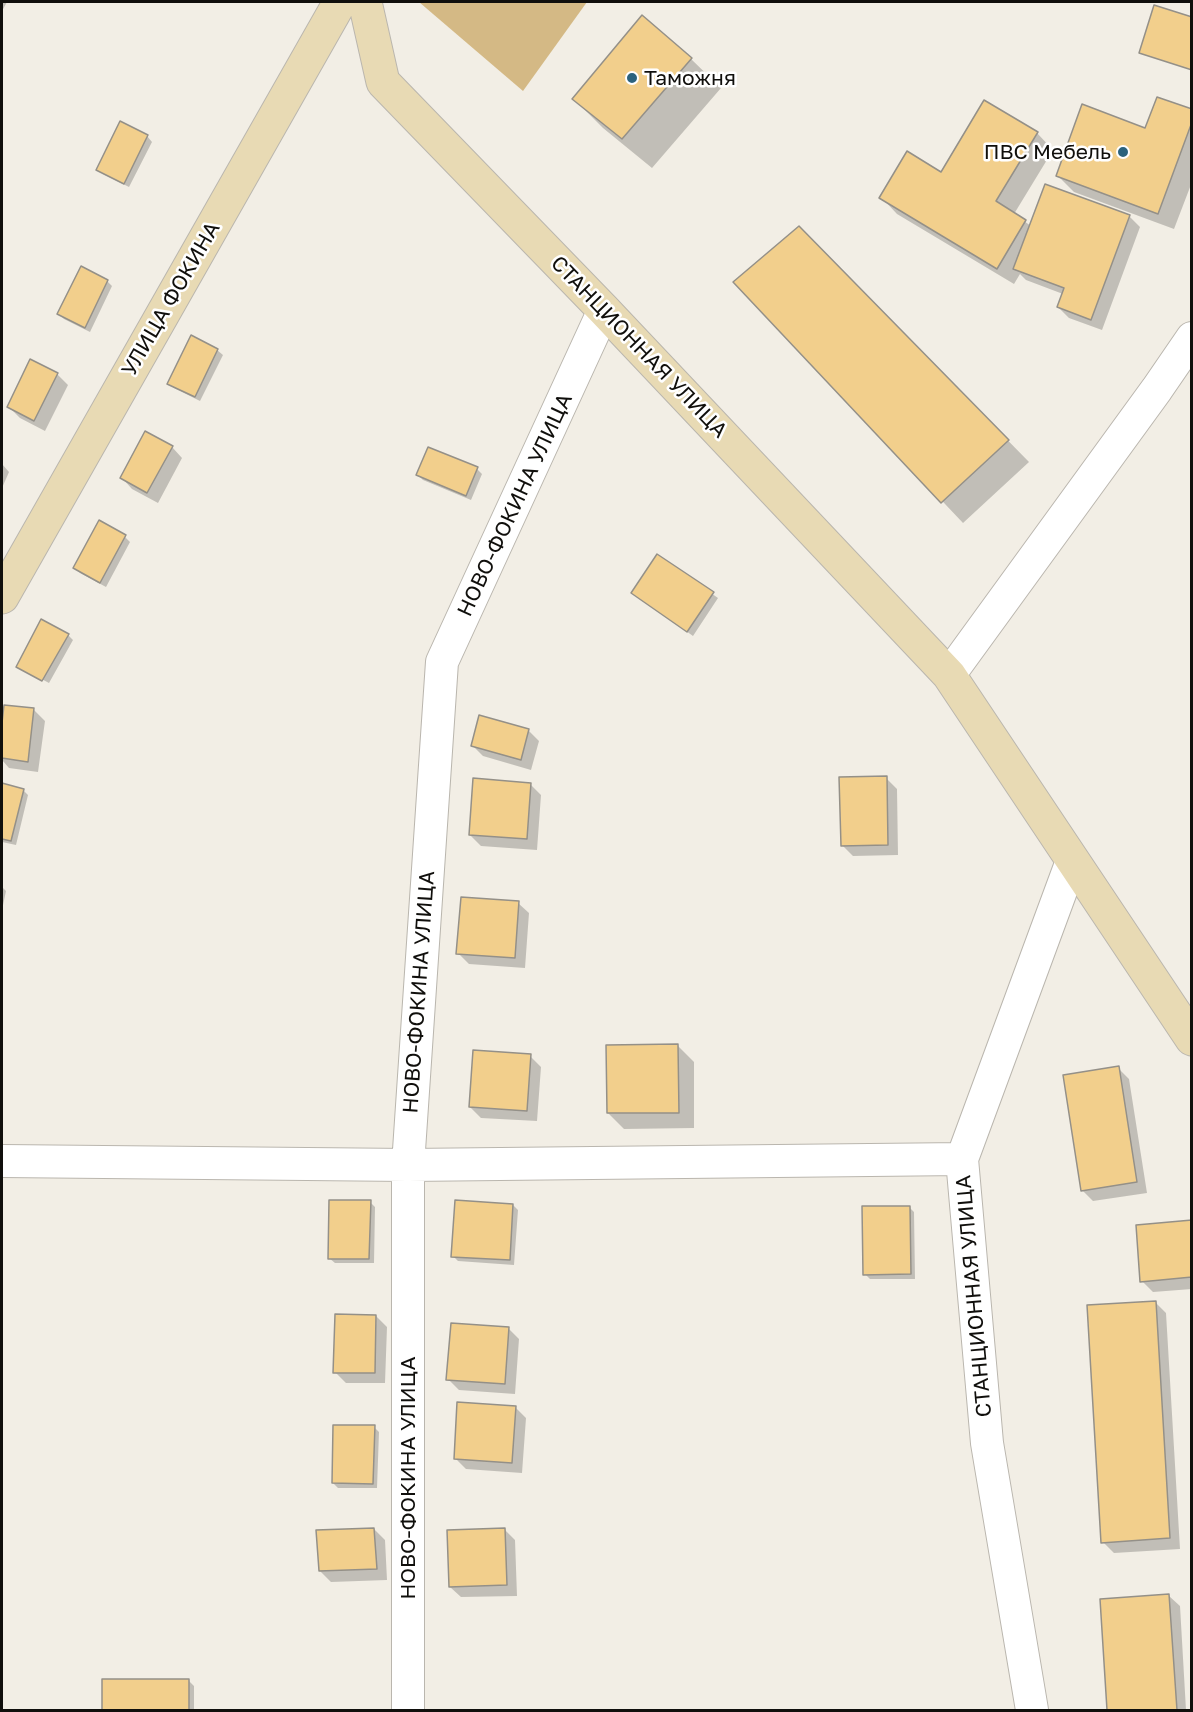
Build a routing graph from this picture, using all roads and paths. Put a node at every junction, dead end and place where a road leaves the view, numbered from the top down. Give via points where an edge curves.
1 (340, 2) edge
2 (364, 2) edge
3 (604, 310) junction
4 (1191, 338) edge
5 (2, 597) edge
6 (949, 675) junction
7 (1072, 861) junction
8 (1191, 1039) edge
9 (962, 1159) junction
10 (2, 1161) edge
11 (408, 1166) junction
12 (408, 1710) edge
13 (1032, 1710) edge

1 - 5 street, УЛИЦА ФОКИНА
2 - 3 street, СТАНЦИОННАЯ УЛИЦА via 383,82
3 - 6 street, СТАНЦИОННАЯ УЛИЦА
3 - 11 street, НОВО-ФОКИНА УЛИЦА via 442,662
4 - 6 street
6 - 7 street, СТАНЦИОННАЯ УЛИЦА
7 - 8 street, СТАНЦИОННАЯ УЛИЦА
7 - 9 street, СТАНЦИОННАЯ УЛИЦА
9 - 11 street
9 - 13 street, СТАНЦИОННАЯ УЛИЦА via 987,1443
10 - 11 street
11 - 12 street, НОВО-ФОКИНА УЛИЦА

